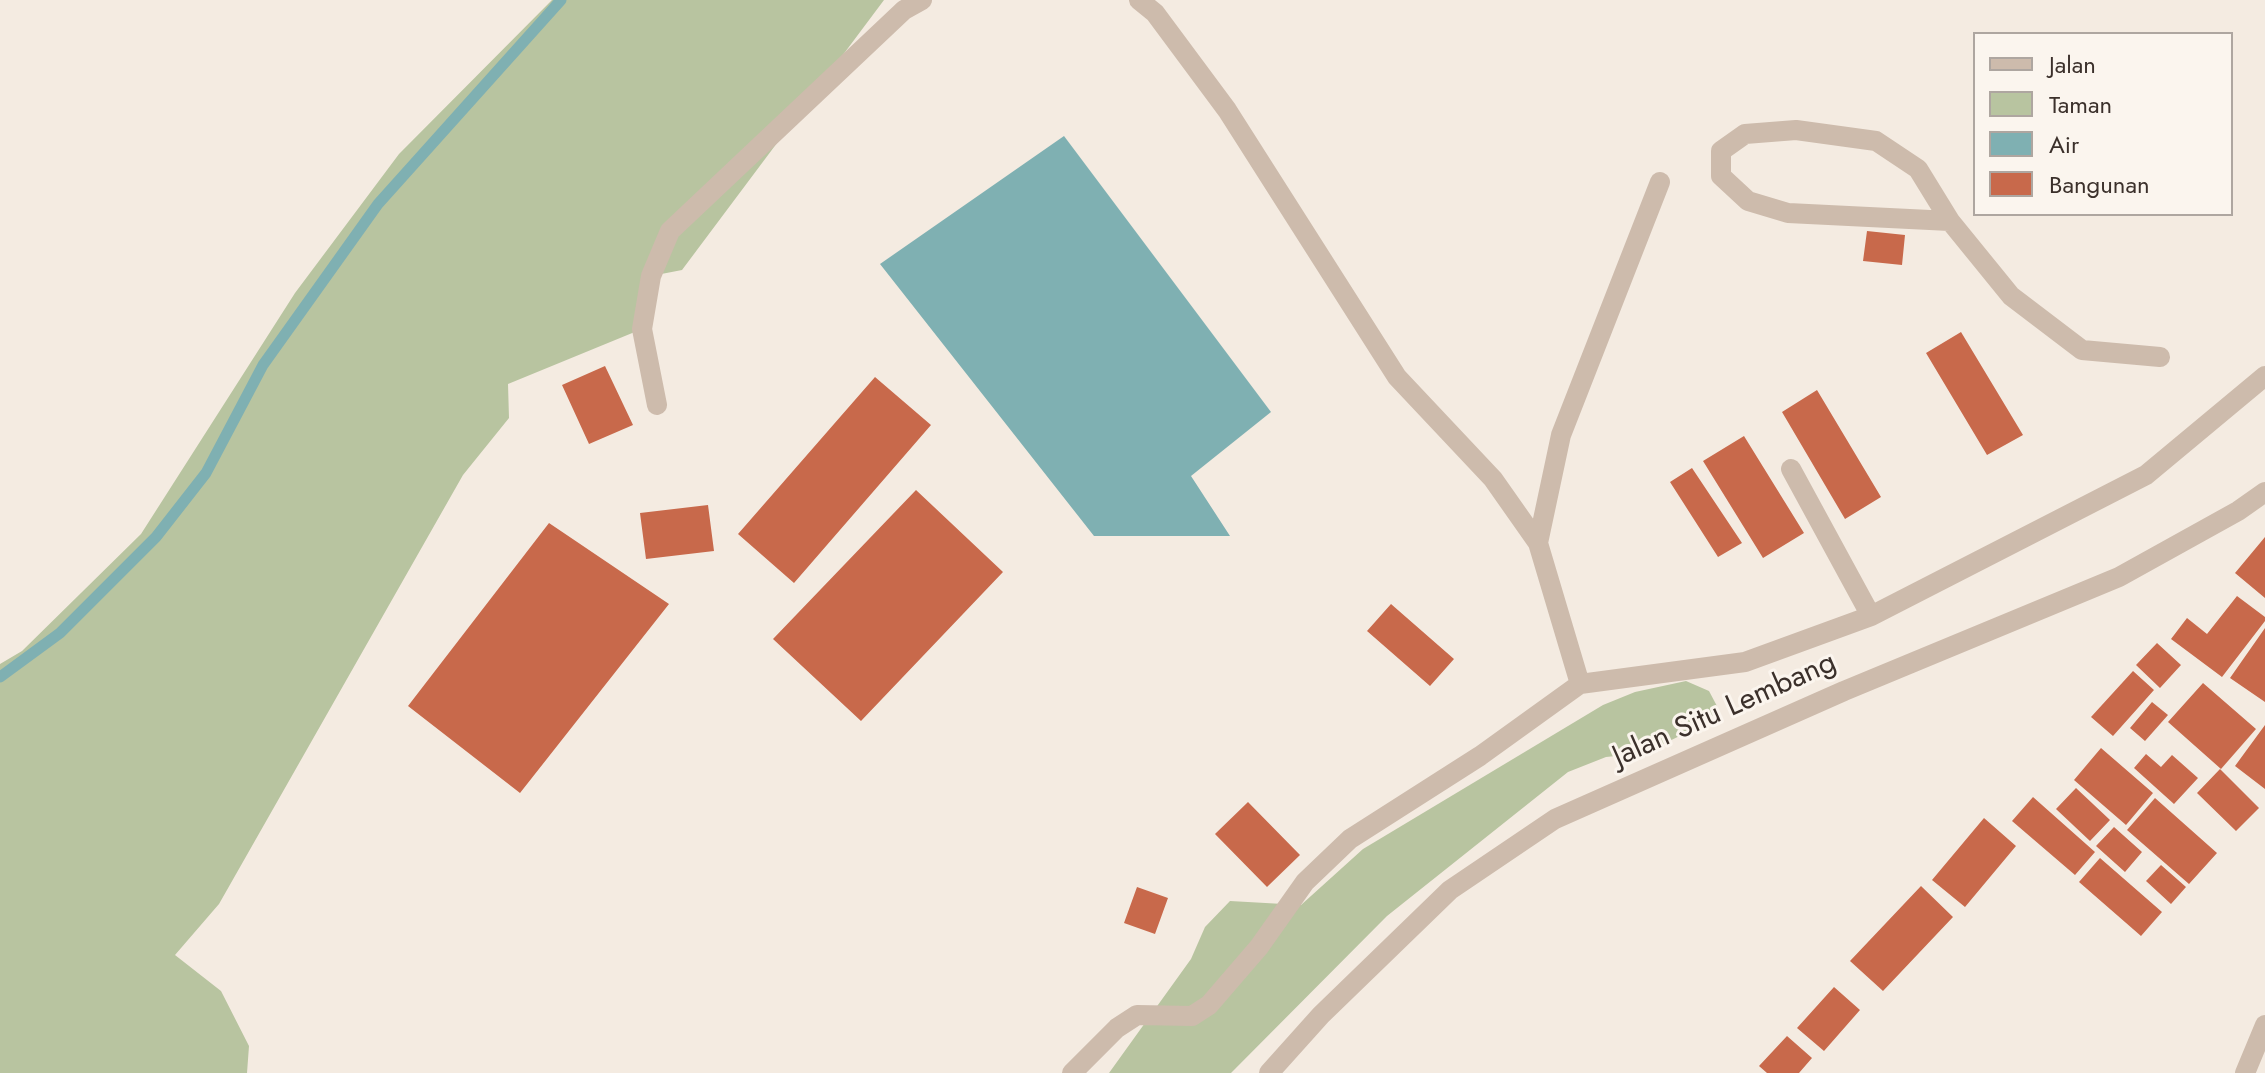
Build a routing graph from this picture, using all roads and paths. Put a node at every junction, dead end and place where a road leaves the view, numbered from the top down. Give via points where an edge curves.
1 (922, 0) edge
2 (1139, 0) edge
3 (1660, 182) dead end
4 (1950, 221) junction
5 (2160, 357) dead end
6 (2265, 376) edge
7 (657, 405) dead end
8 (1791, 469) dead end
9 (2265, 492) edge
10 (1538, 543) junction
11 (1871, 616) junction
12 (1580, 684) junction
13 (2265, 1025) edge
14 (1072, 1073) edge
15 (1269, 1073) edge
16 (2245, 1073) edge

1 - 7 street via 904,10 670,231 651,276 642,329
2 - 10 street via 1155,13 1227,110 1397,377 1493,479
3 - 10 street via 1561,435
4 - 4 street via 1918,169 1876,141 1796,130 1745,134 1721,151 1721,176 1748,201 1788,213
4 - 5 street via 2011,296 2082,350
6 - 11 street via 2146,475
8 - 11 street
9 - 15 street, Jalan Situ Lembang via 2119,577 1555,819 1450,890
10 - 12 street
11 - 12 street via 1745,662
12 - 14 street via 1350,839 1305,882 1209,1005 1192,1016 1137,1015
13 - 16 street

